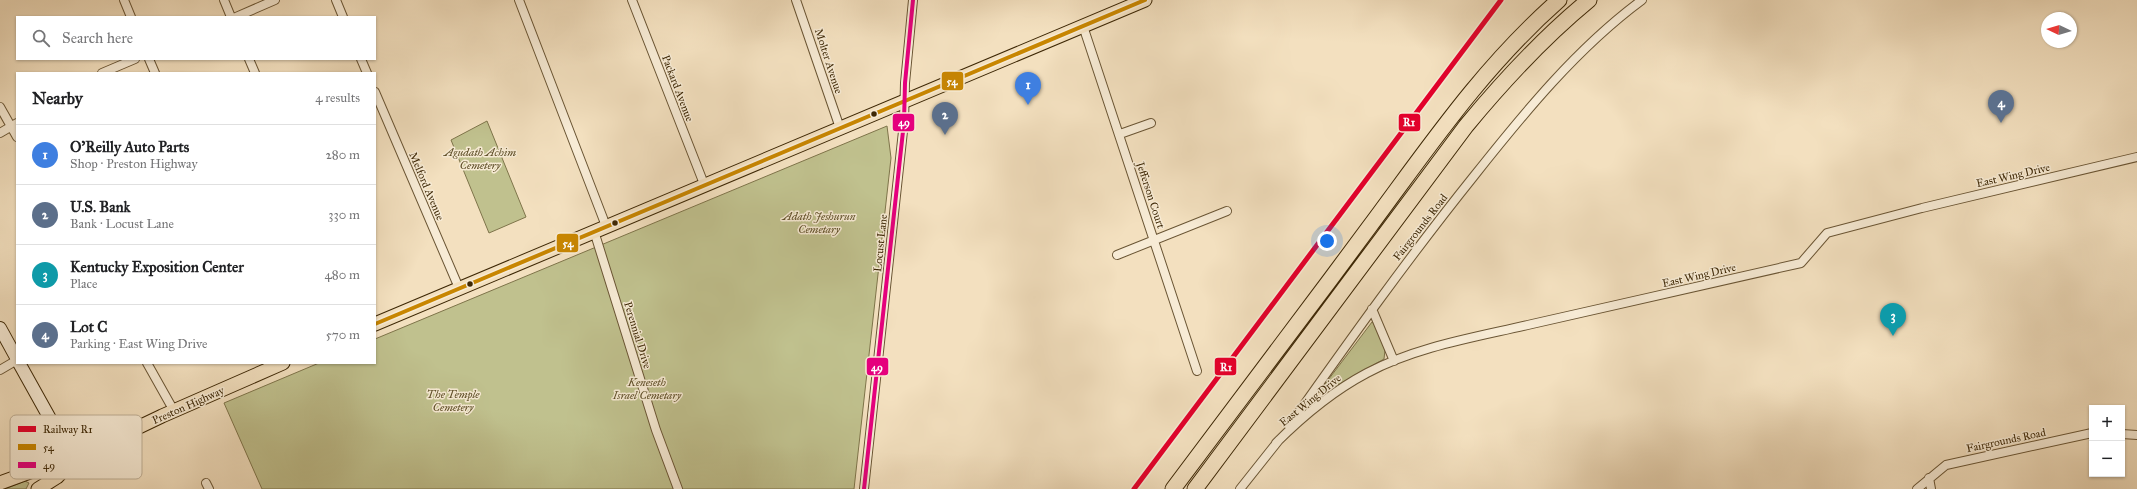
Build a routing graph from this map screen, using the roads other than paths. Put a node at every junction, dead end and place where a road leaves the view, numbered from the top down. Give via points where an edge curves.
1 (124, 0) edge
2 (224, 0) edge
3 (275, 0) edge
4 (336, 0) edge
5 (519, 0) edge
6 (632, 0) edge
7 (796, 0) edge
8 (913, 0) edge
9 (1145, 0) edge
10 (1559, 0) edge
11 (1589, 0) edge
12 (1642, 0) edge
13 (131, 16) edge
14 (231, 16) edge
15 (238, 16) edge
16 (343, 16) edge
17 (1083, 26) junction
18 (133, 60) edge
19 (148, 60) edge
20 (249, 60) edge
21 (361, 60) edge
22 (104, 72) edge
23 (154, 72) edge
24 (255, 72) edge
25 (367, 72) edge
26 (376, 94) edge
27 (905, 101) junction
28 (0, 107) edge
29 (1151, 123) dead end
30 (14, 125) edge
31 (840, 128) junction
32 (0, 133) edge
33 (1120, 134) junction
34 (2137, 157) edge
35 (704, 184) junction
36 (1227, 211) dead end
37 (600, 229) junction
38 (1154, 241) junction
39 (1116, 255) dead end
40 (459, 288) junction
41 (1372, 308) junction
42 (376, 324) edge
43 (0, 328) edge
44 (16, 358) edge
45 (16, 361) edge
46 (1394, 361) junction
47 (20, 364) edge
48 (148, 364) edge
49 (279, 364) edge
50 (0, 370) edge
51 (1197, 371) dead end
52 (174, 411) junction
53 (48, 415) edge
54 (142, 427) edge
55 (2089, 434) edge
56 (2125, 434) edge
57 (2137, 435) edge
58 (1276, 443) junction
59 (1929, 478) junction
60 (11, 479) edge
61 (54, 479) edge
62 (0, 483) edge
63 (38, 489) edge
64 (678, 489) edge
65 (864, 489) edge
66 (1173, 489) edge
67 (1195, 489) edge
68 (1240, 489) edge
69 (1917, 489) edge
70 (1930, 489) edge

1 - 13 street
2 - 14 street
3 - 15 street
4 - 16 street
5 - 37 street, Perennial Drive
6 - 35 street, Packard Avenue
7 - 31 street, Molter Avenue
8 - 27 street, Locust Lane
9 - 17 main road
10 - 66 highway via 1501,55 1451,115
11 - 67 highway via 1530,54 1466,126
12 - 41 street, Fairgrounds Road via 1579,56 1539,99 1480,167
17 - 27 main road
17 - 33 street, Jefferson Court
18 - 22 street
19 - 23 street
20 - 24 street
21 - 25 street
26 - 40 street, Melford Avenue
27 - 31 main road
27 - 65 street, Locust Lane
28 - 30 street
29 - 33 street
30 - 32 street
31 - 35 main road
33 - 38 street, Jefferson Court
34 - 46 street, East Wing Drive via 1827,233 1801,263 1489,334 1424,350
35 - 37 main road
36 - 38 street
37 - 40 main road
37 - 64 street, Perennial Drive via 656,430
38 - 39 street
38 - 51 street, Jefferson Court
40 - 42 main road
41 - 46 street
41 - 58 street, Fairgrounds Road
43 - 44 street
45 - 50 street
46 - 58 street, East Wing Drive via 1368,372 1330,396
47 - 53 street
48 - 52 street
49 - 52 main road, Preston Highway
52 - 54 main road, Preston Highway
55 - 59 street, Fairgrounds Road via 1946,465
56 - 57 street
58 - 68 street, Fairgrounds Road
59 - 69 street, Fairgrounds Road
59 - 70 street
60 - 62 main road
61 - 63 main road

